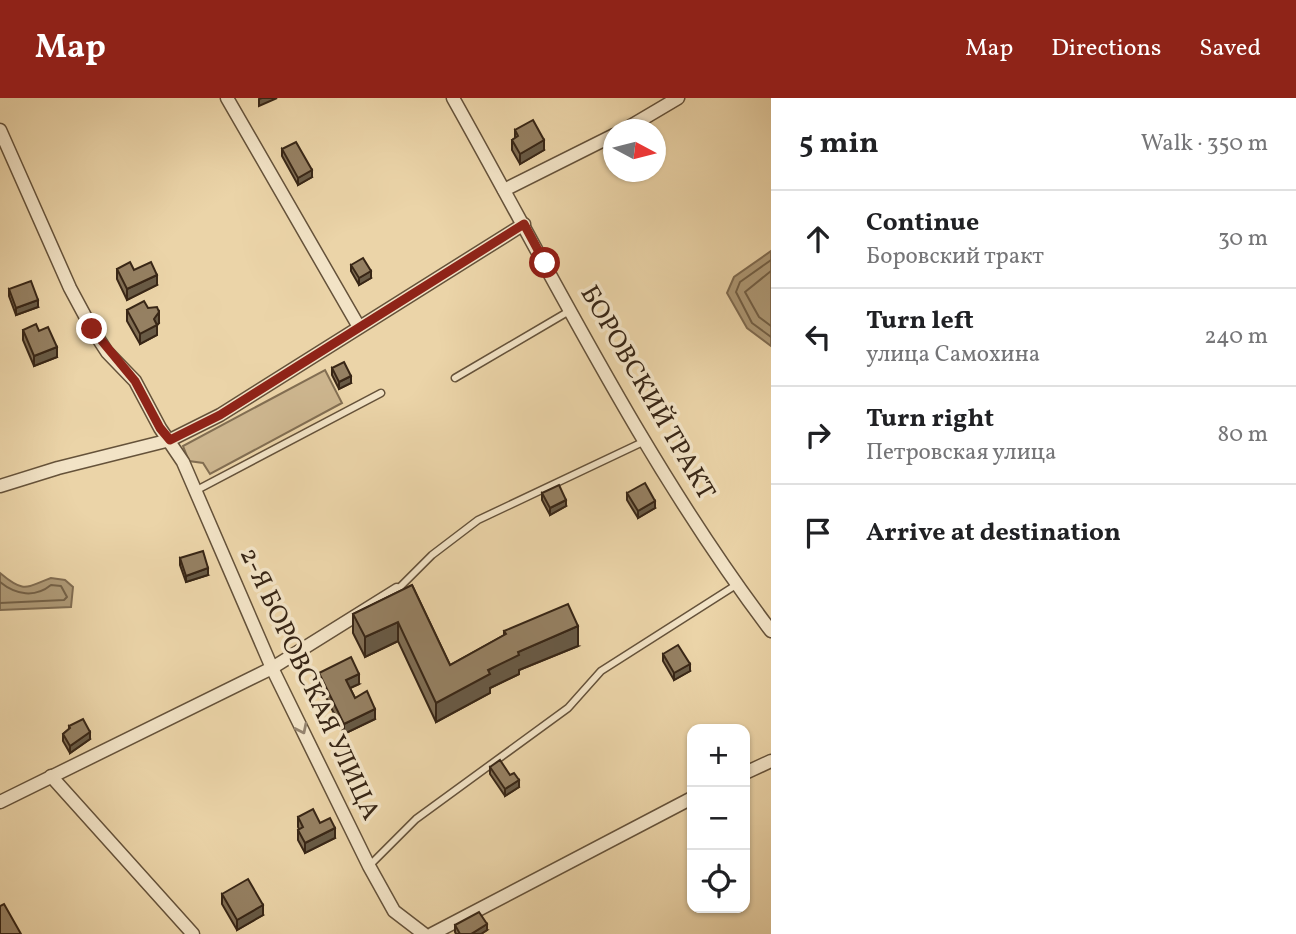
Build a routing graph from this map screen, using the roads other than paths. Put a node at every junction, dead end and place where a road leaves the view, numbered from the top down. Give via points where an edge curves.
1 (227, 98) edge
2 (453, 98) edge
3 (678, 98) edge
4 (663, 101) edge
5 (639, 119) edge
6 (0, 130) edge
7 (603, 141) edge
8 (505, 190) junction
9 (524, 224) junction
10 (571, 310) junction
11 (359, 327) junction
12 (455, 378) dead end
13 (382, 393) dead end
14 (170, 440) junction
15 (645, 441) junction
16 (0, 486) edge
17 (195, 491) junction
18 (736, 585) junction
19 (397, 590) joint
20 (771, 631) edge
21 (272, 668) junction
22 (771, 761) edge
23 (750, 772) edge
24 (51, 776) junction
25 (0, 802) edge
26 (687, 802) edge
27 (369, 866) junction
28 (192, 934) edge
29 (424, 934) edge
30 (432, 934) edge

1 - 11 street
2 - 8 street, БОРОВСКИЙ ТРАКТ
3 - 4 street
4 - 5 street
6 - 14 street, 2-Я БОРОВСКАЯ УЛИЦА via 92,329 135,381
7 - 8 street
8 - 9 street, БОРОВСКИЙ ТРАКТ
9 - 10 street, БОРОВСКИЙ ТРАКТ
9 - 11 street
10 - 12 lane
10 - 15 street, БОРОВСКИЙ ТРАКТ
11 - 14 street via 220,415
13 - 17 lane
14 - 16 street
14 - 17 street, 2-Я БОРОВСКАЯ УЛИЦА
15 - 18 street, БОРОВСКИЙ ТРАКТ
15 - 19 lane via 478,520 432,555
17 - 21 street, 2-Я БОРОВСКАЯ УЛИЦА
18 - 20 street, БОРОВСКИЙ ТРАКТ
18 - 27 lane via 601,671 568,708 416,819
19 - 21 street
21 - 24 street
21 -> 27 street, 2-Я БОРОВСКАЯ УЛИЦА
22 - 23 street
24 - 25 street
24 - 28 street
26 - 30 street
27 - 29 street, 2-Я БОРОВСКАЯ УЛИЦА via 394,911

